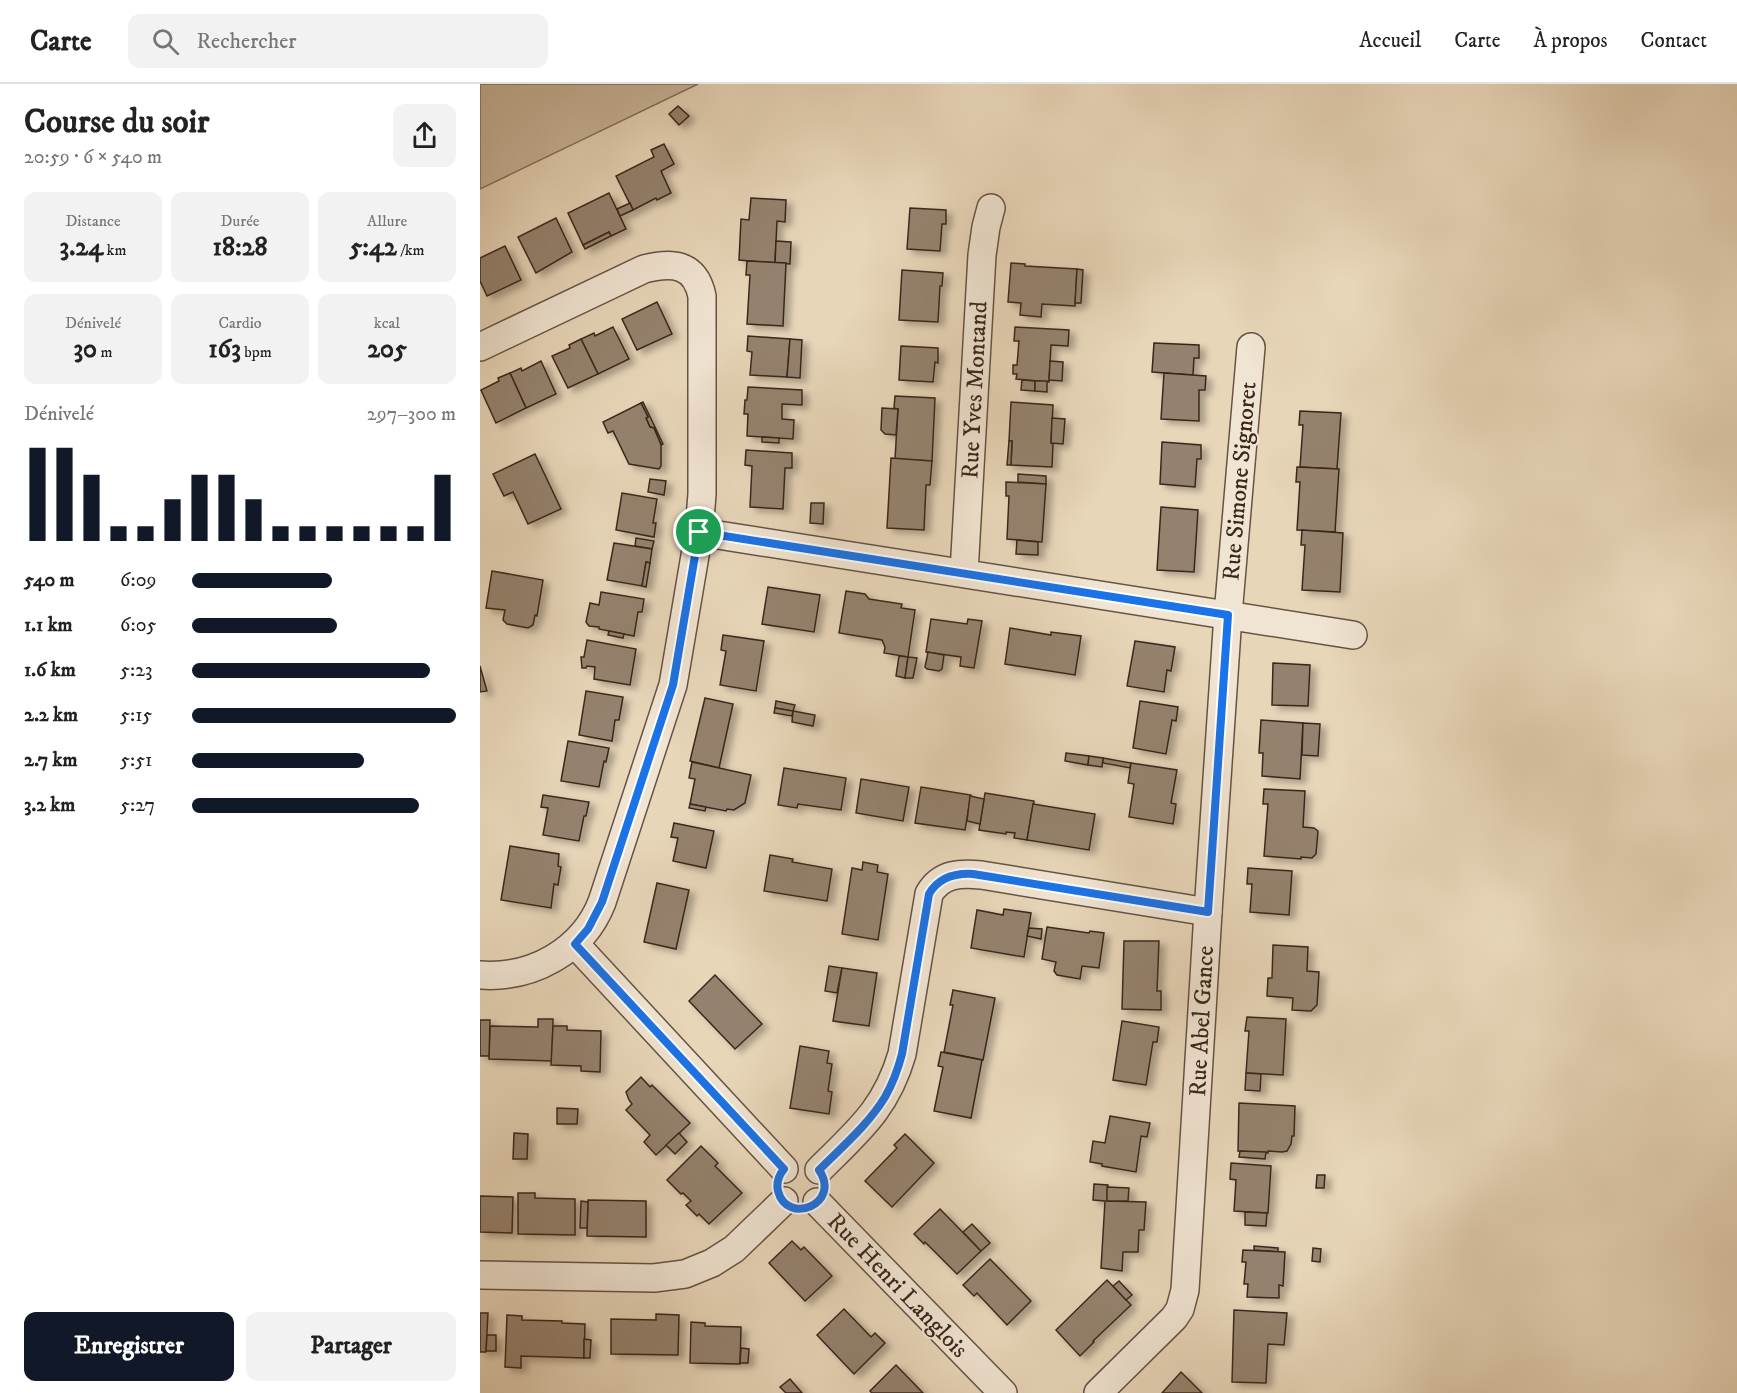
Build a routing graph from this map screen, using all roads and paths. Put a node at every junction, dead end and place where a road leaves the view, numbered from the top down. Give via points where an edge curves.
1 (991, 208) dead end
2 (480, 347) edge
3 (1251, 347) dead end
4 (699, 532) junction
5 (964, 573) junction
6 (1228, 615) junction
7 (1353, 635) dead end
8 (1208, 912) junction
9 (575, 944) junction
10 (480, 975) edge
11 (784, 1169) junction
12 (819, 1170) junction
13 (784, 1202) junction
14 (818, 1202) junction
15 (480, 1275) edge
16 (1003, 1393) edge
17 (1098, 1393) edge

1 - 5 street, Rue Yves Montand via 982,255
2 - 4 street via 644,269 664,265 683,267 690,272 702,296
3 - 6 street, Rue Simone Signoret
4 - 5 street
4 - 9 street via 676,671 665,712 602,902
5 - 6 street
6 - 7 street
6 - 8 street, Rue Abel Gance
8 - 12 street via 973,874 943,879 929,894 902,1054 894,1078 869,1119
8 - 17 street, Rue Abel Gance via 1183,1299 1174,1318
9 - 10 street via 536,967
9 - 11 street
11 - 12 street via 802,1161
11 - 13 street via 777,1185
12 - 14 street via 825,1186
13 - 14 street via 803,1209
13 - 15 street via 734,1249 685,1274 654,1278
14 - 16 street, Rue Henri Langlois

